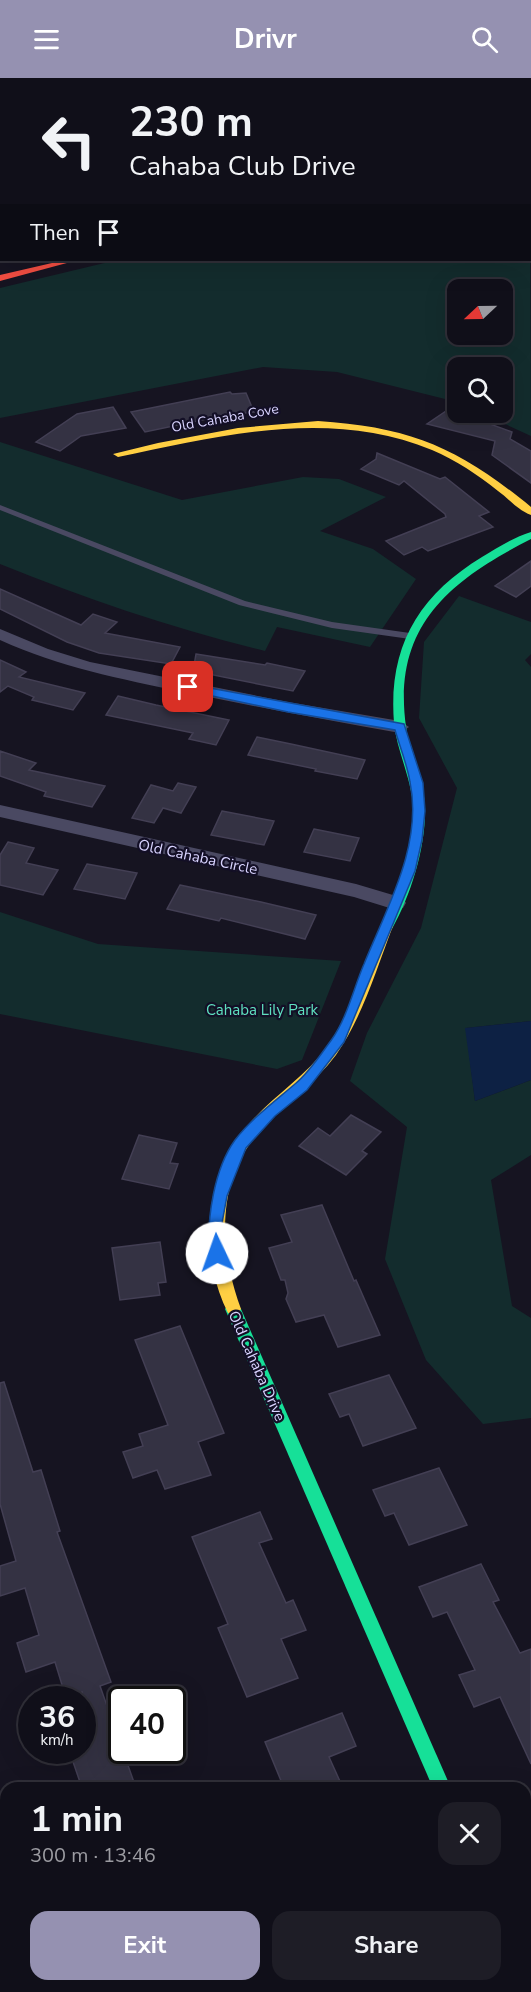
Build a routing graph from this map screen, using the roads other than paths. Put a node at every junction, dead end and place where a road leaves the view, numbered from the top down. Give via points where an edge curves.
1 (70, 261) edge
2 (0, 278) edge
3 (118, 454) dead end
4 (0, 507) edge
5 (531, 512) edge
6 (531, 535) edge
7 (0, 634) edge
8 (410, 636) junction
9 (400, 727) junction
10 (0, 811) edge
11 (396, 903) junction
12 (439, 1782) edge

1 - 2 street
3 - 5 street, Old Cahaba Cove via 280,424 328,423 374,429 436,448
4 - 8 lane via 243,603 332,625
6 - 8 street, Old Cahaba Drive via 485,556 444,587 428,604
7 - 9 street via 71,664
8 - 9 street, Old Cahaba Drive via 396,700
9 - 11 street, Old Cahaba Drive via 417,783 419,811 411,861
10 - 11 street, Old Cahaba Circle
11 - 12 street, Old Cahaba Drive via 340,1039 302,1086 240,1144 226,1178 215,1223 224,1289

